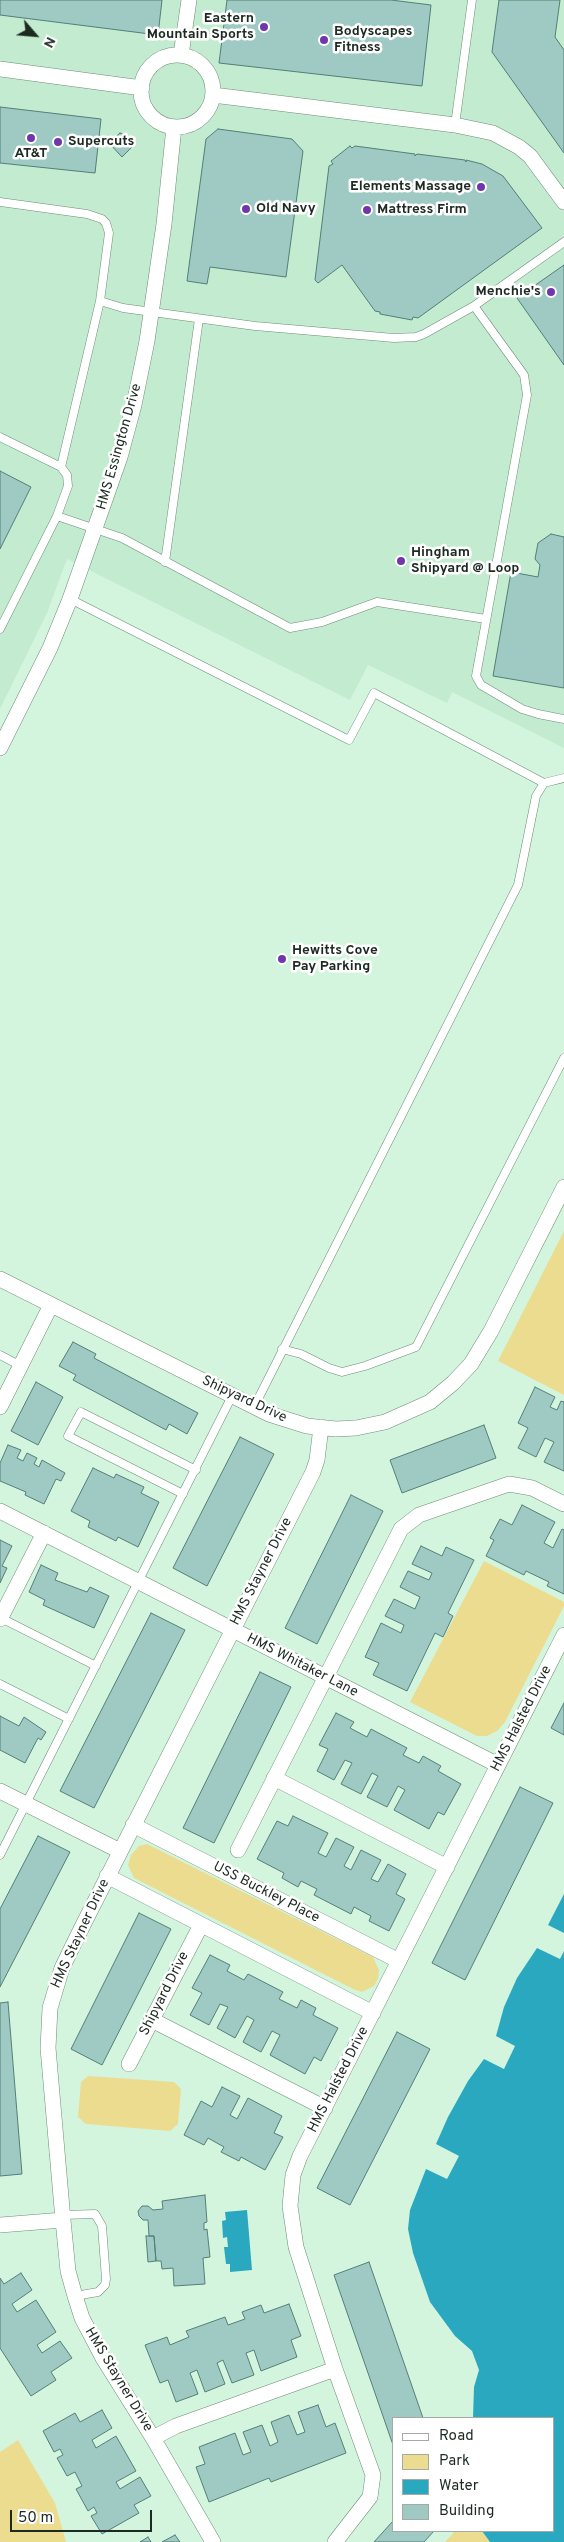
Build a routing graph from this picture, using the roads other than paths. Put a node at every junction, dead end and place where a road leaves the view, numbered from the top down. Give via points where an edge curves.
1 (189, 0) edge
2 (472, 0) edge
3 (181, 55) junction
4 (0, 69) edge
5 (142, 88) junction
6 (213, 95) junction
7 (455, 125) junction
8 (174, 127) junction
9 (0, 202) edge
10 (564, 202) edge
11 (564, 242) edge
12 (100, 301) junction
13 (474, 306) junction
14 (151, 312) junction
15 (199, 319) junction
16 (0, 437) edge
17 (61, 467) junction
18 (57, 516) junction
19 (96, 530) junction
20 (165, 562) junction
21 (70, 599) junction
22 (486, 618) junction
23 (0, 629) edge
24 (564, 719) edge
25 (0, 748) edge
26 (564, 778) edge
27 (544, 783) junction
28 (564, 1058) edge
29 (562, 1197) edge
30 (0, 1279) edge
31 (51, 1305) junction
32 (282, 1349) junction
33 (0, 1355) edge
34 (21, 1366) junction
35 (232, 1396) junction
36 (0, 1406) edge
37 (254, 1406) junction
38 (321, 1427) junction
39 (196, 1470) junction
40 (183, 1494) junction
41 (564, 1504) edge
42 (0, 1511) edge
43 (44, 1534) junction
44 (138, 1582) junction
45 (0, 1618) edge
46 (232, 1630) junction
47 (564, 1635) edge
48 (96, 1666) junction
49 (325, 1678) junction
50 (0, 1684) edge
51 (69, 1719) junction
52 (498, 1765) junction
53 (274, 1778) junction
54 (0, 1790) edge
55 (26, 1804) junction
56 (133, 1825) junction
57 (238, 1850) dead end
58 (120, 1851) junction
59 (0, 1855) edge
60 (447, 1866) junction
61 (107, 1876) junction
62 (201, 1925) junction
63 (399, 1961) junction
64 (372, 2013) junction
65 (152, 2020) junction
66 (129, 2064) dead end
67 (325, 2108) junction
68 (63, 2217) junction
69 (0, 2225) edge
70 (75, 2296) junction
71 (335, 2369) junction
72 (153, 2438) junction
73 (213, 2542) edge
74 (335, 2542) edge

1 - 3 street
2 - 7 lane
3 - 5 street via 170,56 150,67
3 - 6 street via 201,64 208,73
4 - 5 street
5 - 8 street via 142,100 148,111 156,120
6 - 7 street
6 - 8 street via 210,107 202,117 192,124
7 - 10 street via 493,133 519,146
8 - 14 street, HMS Essington Drive
9 - 12 lane via 102,219 109,233
11 - 13 lane
12 - 14 lane
12 - 17 lane
13 - 15 lane via 424,334 407,338
13 - 22 lane via 524,375 527,388
14 - 15 lane
14 - 19 street, HMS Essington Drive via 134,405
15 - 20 lane
16 - 17 lane
17 - 18 lane via 67,475 68,486
18 - 19 lane
18 - 23 lane
19 - 20 lane via 122,538
19 - 21 street, HMS Essington Drive
20 - 22 lane via 290,628 322,622 377,602
21 - 25 street, HMS Essington Drive
21 - 27 lane via 349,740 374,693
22 - 24 lane via 476,676 481,685 530,712
26 - 27 lane
27 - 32 lane via 536,796 518,885
28 - 32 lane via 416,1347 342,1372
29 - 38 street, Shipyard Drive via 492,1331 471,1364 454,1383 430,1402 385,1422 356,1428
30 - 31 street, Shipyard Drive
31 - 34 street
31 - 35 street, Shipyard Drive
32 - 37 lane
33 - 34 lane
34 - 36 street
35 - 37 street, Shipyard Drive
35 - 39 lane
37 - 38 street, Shipyard Drive via 294,1422
38 - 46 street, HMS Stayner Drive via 318,1460 313,1472
39 - 40 lane
39 - 40 lane via 81,1412 68,1436
40 - 44 lane
41 - 49 street via 532,1488 509,1484 409,1521 395,1539
42 - 43 street, HMS Whitaker Lane
43 - 44 street, HMS Whitaker Lane
43 - 45 street
44 - 46 street, HMS Whitaker Lane
44 - 48 lane
45 - 48 lane
46 - 49 street, HMS Whitaker Lane
46 - 56 street, HMS Stayner Drive
47 - 52 street, HMS Halsted Drive
48 - 51 lane
49 - 52 street, HMS Whitaker Lane
49 - 53 street
50 - 51 lane
51 - 55 lane
52 - 60 street, HMS Halsted Drive
53 - 57 street
53 - 60 street
54 - 55 street
55 - 58 street
55 - 59 lane
56 - 58 street, HMS Stayner Drive
56 - 63 street, USS Buckley Place
58 - 61 street, HMS Stayner Drive
60 - 63 street, HMS Halsted Drive
61 - 62 street
61 - 68 street, HMS Stayner Drive via 62,1968 50,2008 48,2048
62 - 64 street
62 - 65 street, Shipyard Drive
63 - 64 street, HMS Halsted Drive
64 - 67 street, HMS Halsted Drive
65 - 66 street, Shipyard Drive
65 - 67 street
67 - 71 street, HMS Halsted Drive via 293,2175 290,2206 296,2247
68 - 69 street
68 - 70 street, HMS Stayner Drive via 68,2271
68 - 70 lane via 91,2213 99,2217 102,2226 105,2285 98,2292
70 - 72 street, HMS Stayner Drive via 82,2318 103,2358
71 - 72 street via 176,2426
71 - 74 street, HMS Halsted Drive via 373,2475 370,2497
72 - 73 street, HMS Stayner Drive

